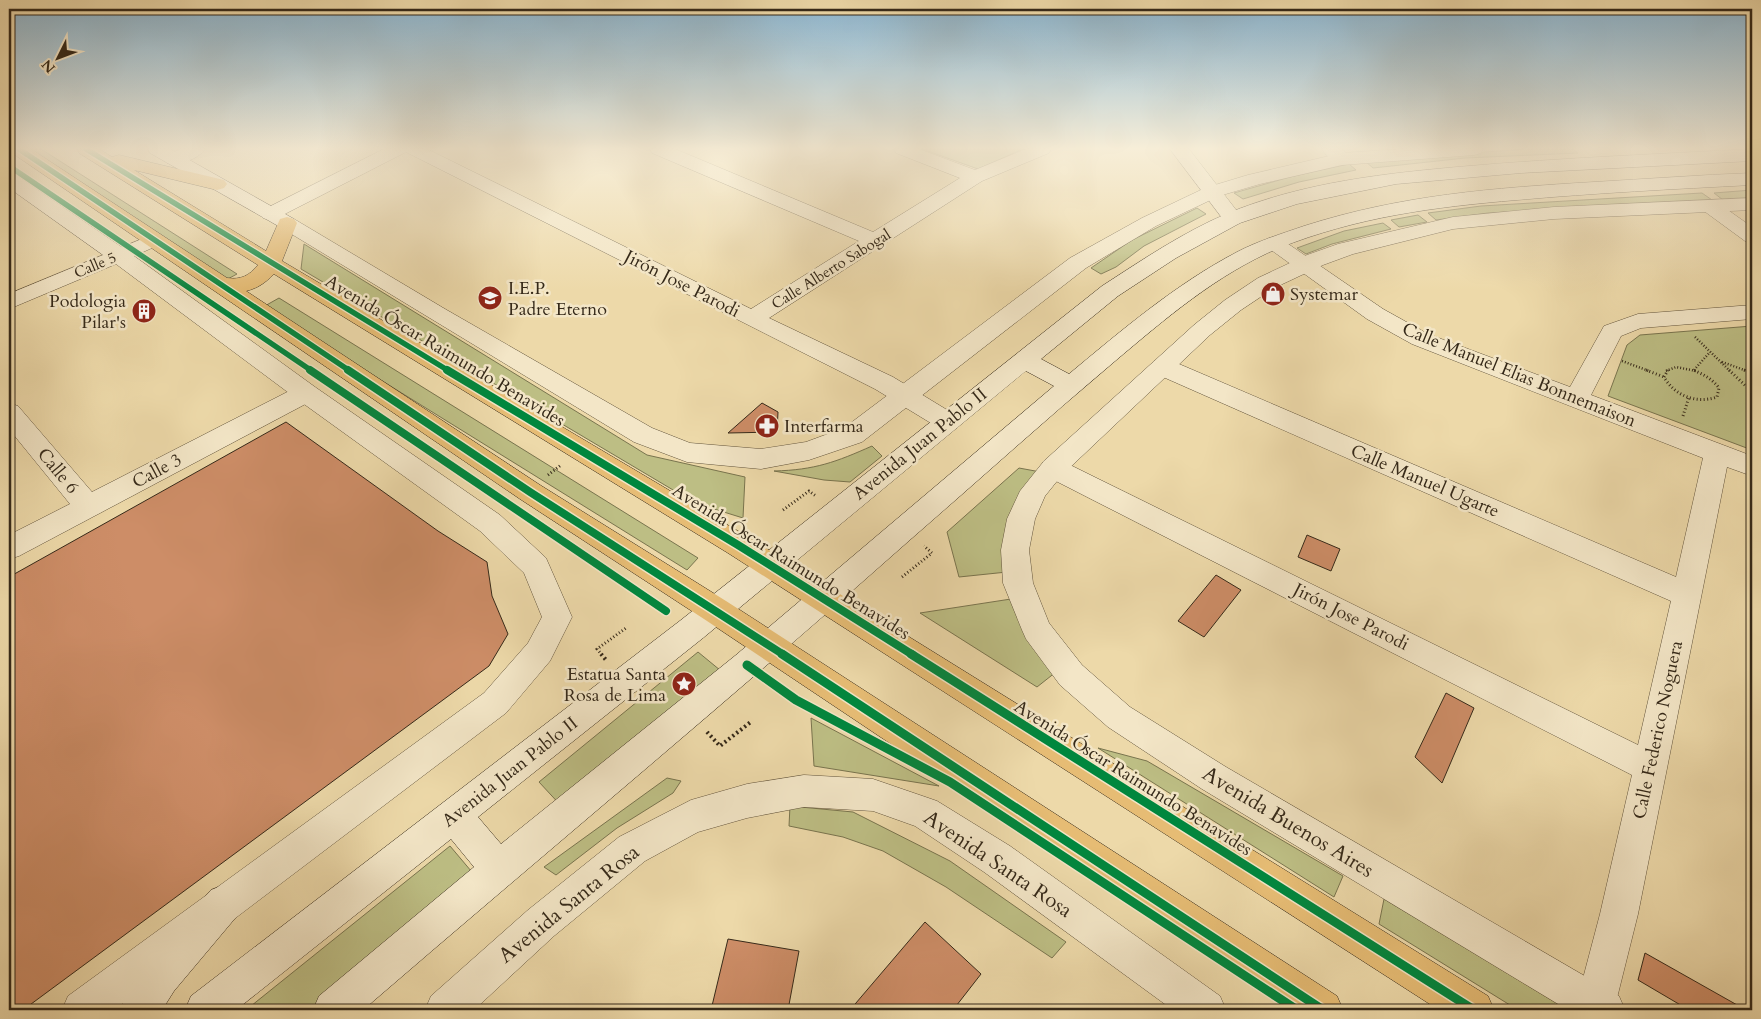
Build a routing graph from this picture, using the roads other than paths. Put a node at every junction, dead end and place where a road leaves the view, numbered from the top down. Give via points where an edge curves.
1 (34, 197) edge
2 (90, 197) edge
3 (164, 197) edge
4 (240, 197) edge
5 (315, 197) edge
6 (508, 197) edge
7 (772, 197) edge
8 (945, 197) edge
9 (1202, 197) edge
10 (1216, 197) edge
11 (1301, 197) edge
12 (1484, 197) edge
13 (1752, 204) edge
14 (1711, 207) junction
15 (278, 218) junction
16 (1233, 219) junction
17 (1752, 237) edge
18 (154, 240) junction
19 (876, 241) junction
20 (1274, 243) junction
21 (118, 255) junction
22 (272, 262) junction
23 (1305, 264) junction
24 (303, 283) junction
25 (221, 284) junction
26 (9, 302) edge
27 (258, 308) junction
28 (1752, 312) edge
29 (752, 319) junction
30 (1025, 360) junction
31 (1163, 367) junction
32 (1071, 385) junction
33 (306, 393) junction
34 (907, 395) junction
35 (1576, 399) junction
36 (9, 412) edge
37 (948, 422) junction
38 (1717, 454) junction
39 (1752, 466) edge
40 (1052, 468) junction
41 (88, 507) junction
42 (9, 548) edge
43 (768, 565) junction
44 (1688, 595) junction
45 (823, 598) junction
46 (715, 610) junction
47 (769, 646) junction
48 (1649, 767) junction
49 (455, 816) junction
50 (499, 870) junction
51 (224, 903) junction
52 (1601, 1008) edge
53 (82, 1010) edge
54 (140, 1010) edge
55 (205, 1010) edge
56 (333, 1010) edge
57 (445, 1010) edge
58 (1206, 1010) edge
59 (1323, 1010) edge
60 (1474, 1010) edge

1 - 21 street
2 - 18 main road
3 - 22 main road, Avenida Óscar Raimundo Benavides
4 - 15 street, Avenida Óscar Raimundo Benavides
5 - 15 street
6 - 29 street, Jirón Jose Parodi
7 - 19 street
8 - 19 street, Calle Alberto Sabogal
9 - 34 street via 1149,222 1078,263
10 - 16 street
11 - 16 street, Avenida Juan Pablo II
12 - 20 street via 1398,207 1352,217
13 - 14 street
14 - 17 street
14 - 23 street via 1554,213 1453,223 1346,249
15 - 22 main road
15 - 34 street, Avenida Óscar Raimundo Benavides via 643,435 687,452 761,459 809,451 853,436
16 - 30 street, Avenida Juan Pablo II via 1168,253 1110,291
18 - 21 street, Calle 5
18 - 25 main road
19 - 29 street, Calle Alberto Sabogal
20 - 23 street, Calle Manuel Elias Bonnemaison
20 - 32 street via 1211,276 1152,318
21 - 26 street, Calle 5
21 - 33 street
22 - 24 main road, Avenida Óscar Raimundo Benavides
22 - 25 main road via 254,281 240,286
23 - 31 street via 1266,283 1233,305
23 - 35 street, Calle Manuel Elias Bonnemaison via 1375,314 1420,339
24 - 27 main road via 287,281 267,287 255,298 254,304
24 - 43 main road, Avenida Óscar Raimundo Benavides
25 - 27 main road
27 - 46 main road via 530,492
28 - 35 street via 1638,321 1612,331
29 - 34 street, Jirón Jose Parodi
30 - 32 street
30 - 37 street, Avenida Juan Pablo II
31 - 40 street
31 - 44 street, Calle Manuel Ugarte
32 - 45 street
33 - 41 street, Calle 3
33 - 51 street via 490,523 536,566 556,617 539,652 495,703
34 - 37 street, Jirón Jose Parodi
35 - 38 street, Calle Manuel Elias Bonnemaison
36 - 41 street, Calle 6
37 - 43 street, Avenida Juan Pablo II
38 - 39 street, Calle Manuel Elias Bonnemaison
38 - 44 street, Calle Federico Noguera
40 - 48 street, Jirón Jose Parodi
40 - 52 street, Avenida Buenos Aires via 1034,491 1021,519 1015,550 1018,583 1037,630 1071,676 1118,717 1214,778
41 - 42 street, Calle 3
43 - 45 main road, Avenida Óscar Raimundo Benavides
43 - 46 street, Avenida Juan Pablo II
44 - 48 street, Calle Federico Noguera
45 - 47 street
45 - 60 main road, Avenida Óscar Raimundo Benavides
46 - 47 main road
46 - 49 street, Avenida Juan Pablo II
47 - 50 street
47 - 59 main road
48 - 52 street, Calle Federico Noguera
49 - 50 street
49 - 55 street, Avenida Juan Pablo II
50 - 56 street
51 - 53 street
51 - 54 street via 160,976
57 - 58 street, Avenida Santa Rosa via 541,923 632,849 691,817 747,801 804,791 873,795 925,813 997,859

